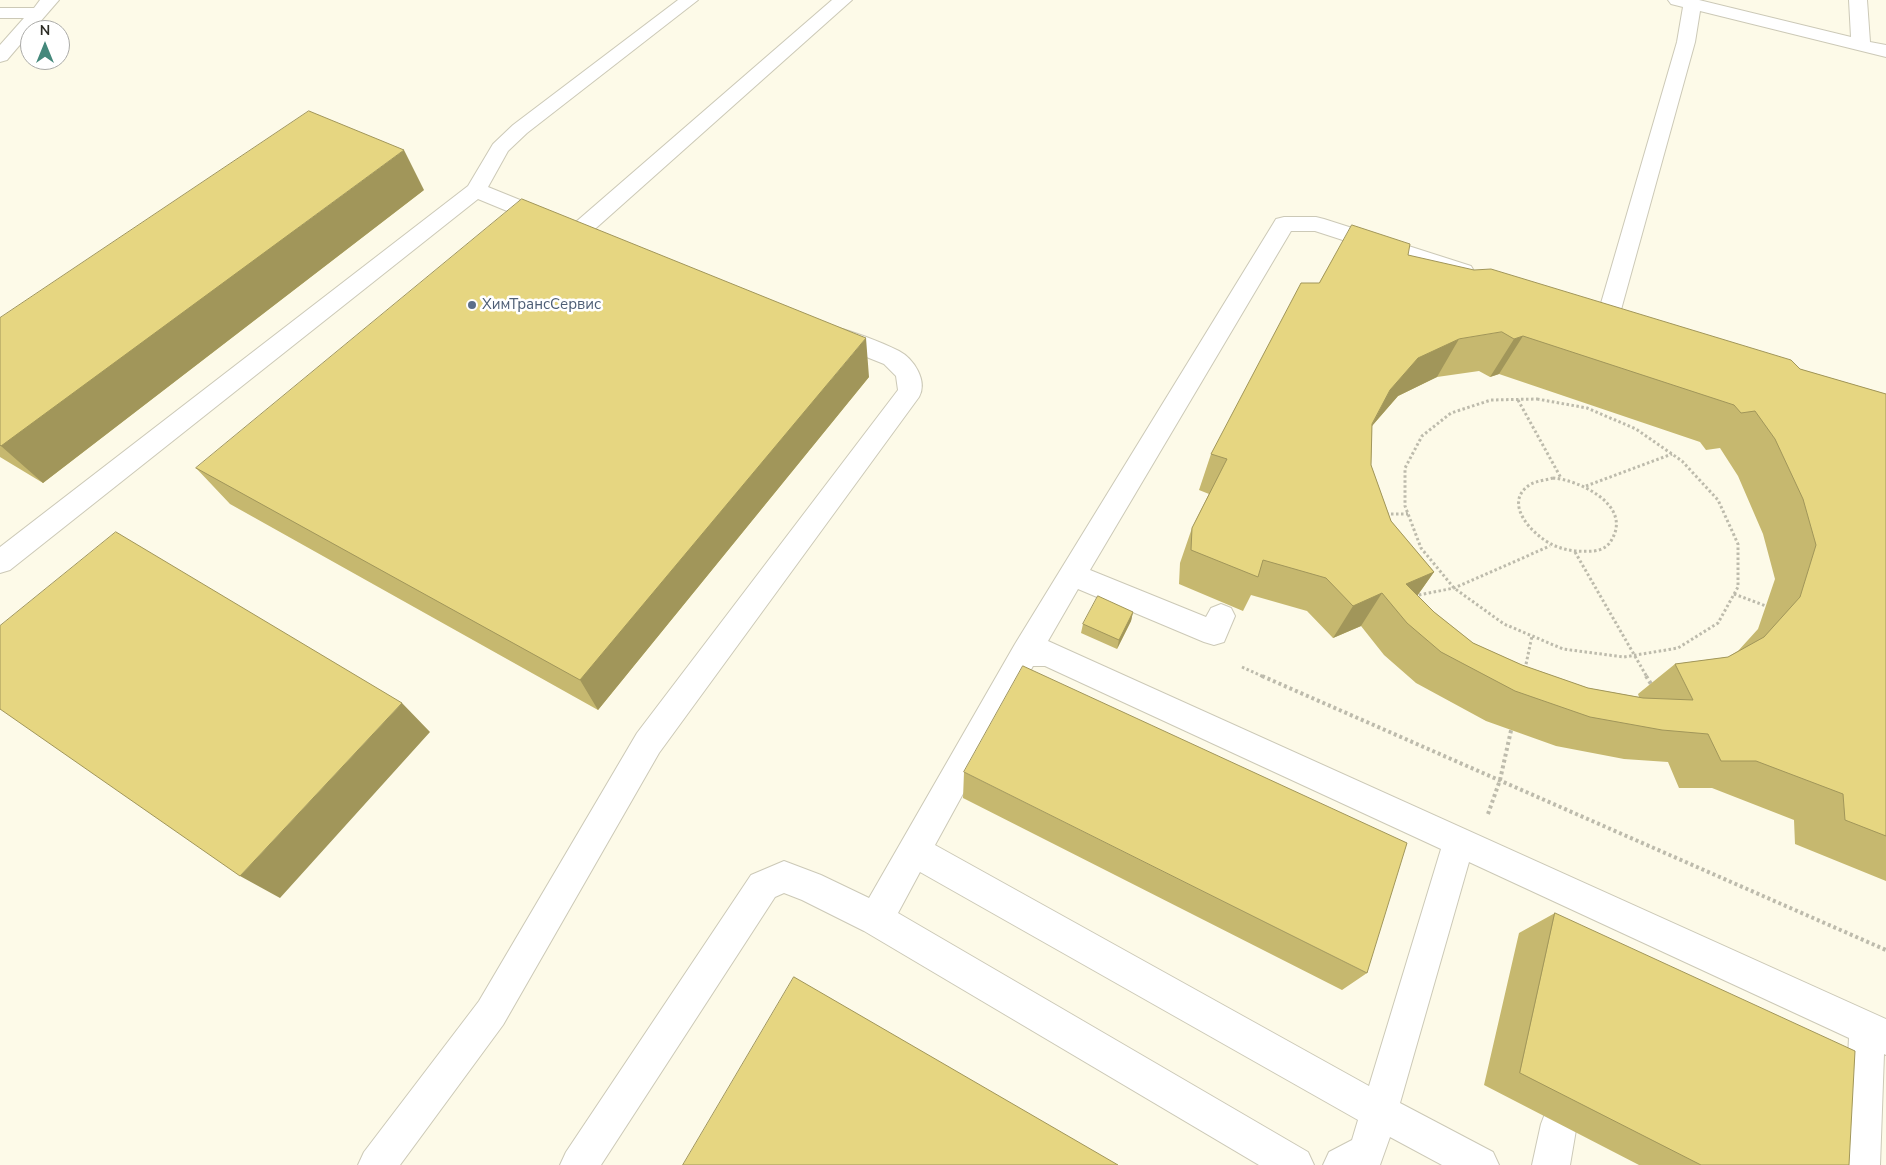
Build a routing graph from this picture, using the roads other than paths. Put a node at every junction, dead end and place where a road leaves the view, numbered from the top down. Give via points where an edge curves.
1 (689, 0) edge
2 (843, 0) edge
3 (1858, 0) edge
4 (1684, 2) edge
5 (44, 7) edge
6 (0, 13) edge
7 (1861, 45) junction
8 (1886, 51) edge
9 (0, 56) edge
10 (476, 190) junction
11 (578, 232) junction
12 (606, 243) edge
13 (1485, 278) edge
14 (1608, 317) edge
15 (809, 325) edge
16 (0, 562) edge
17 (1073, 575) junction
18 (1221, 616) dead end
19 (1025, 653) junction
20 (1459, 842) junction
21 (914, 851) junction
22 (876, 920) junction
23 (1877, 1033) edge
24 (1379, 1112) junction
25 (1559, 1124) edge
26 (377, 1165) edge
27 (579, 1165) edge
28 (1295, 1165) edge
29 (1342, 1165) edge
30 (1480, 1165) edge
31 (1551, 1165) edge
32 (1861, 1165) edge

1 - 10 street via 520,129 500,148
2 - 11 street
3 - 7 street
4 - 7 street
4 - 14 street via 1686,42
5 - 6 street
5 - 9 street
7 - 8 street
10 - 11 street
10 - 16 street
11 - 12 street
13 - 17 street via 1316,224 1284,224
15 - 26 street via 892,358 907,373 910,391 648,743 491,1013
17 - 18 street via 1214,633
17 - 19 street
19 - 20 street via 1047,653
19 - 21 street
20 - 23 street
20 - 24 street
21 - 22 street
21 - 24 street
22 - 27 street via 784,877 763,886
22 - 28 street
23 - 32 street
24 - 29 street via 1367,1152
24 - 30 street
25 - 31 street

